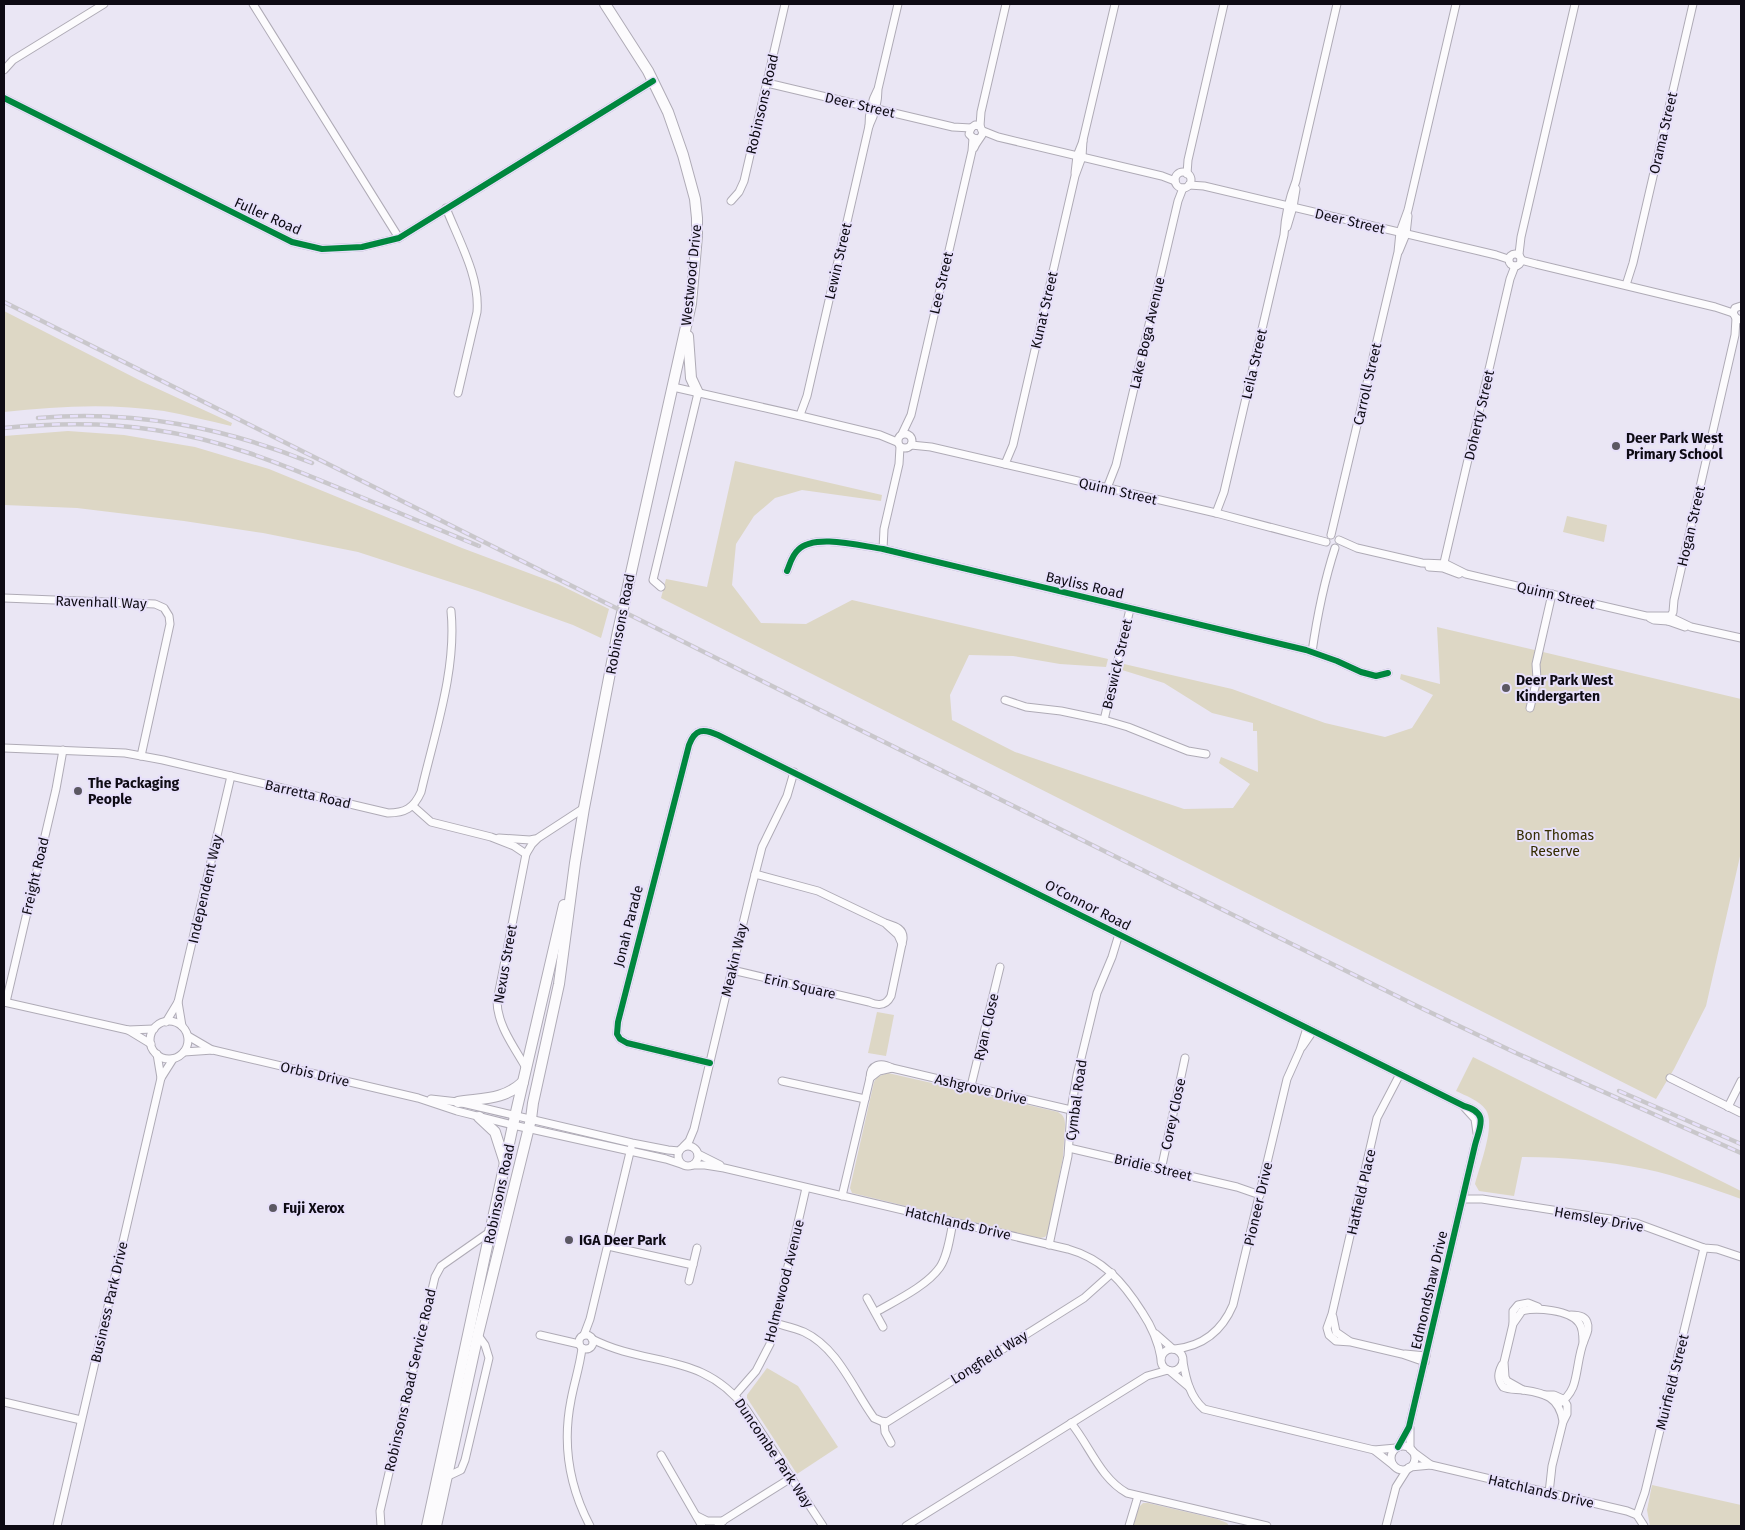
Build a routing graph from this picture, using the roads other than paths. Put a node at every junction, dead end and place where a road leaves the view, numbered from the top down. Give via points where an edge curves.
1 (104, 4) edge
2 (253, 4) edge
3 (604, 4) edge
4 (785, 4) edge
5 (898, 4) edge
6 (1006, 4) edge
7 (1115, 4) edge
8 (1224, 4) edge
9 (1337, 4) edge
10 (1456, 4) edge
11 (1575, 4) edge
12 (1693, 4) edge
13 (4, 70) edge
14 (653, 80) junction
15 (767, 83) junction
16 (4, 98) edge
17 (873, 108) junction
18 (976, 132) junction
19 (1079, 157) junction
20 (1183, 180) junction
21 (732, 201) dead end
22 (1290, 206) junction
23 (446, 208) junction
24 (1403, 233) junction
25 (399, 238) junction
26 (1515, 260) junction
27 (1628, 285) junction
28 (1738, 311) edge
29 (689, 312) junction
30 (673, 387) junction
31 (458, 393) dead end
32 (698, 393) junction
33 (802, 416) junction
34 (905, 441) junction
35 (1008, 465) junction
36 (1111, 489) junction
37 (1219, 514) junction
38 (1333, 542) junction
39 (879, 549) junction
40 (1444, 565) junction
41 (787, 571) dead end
42 (661, 587) dead end
43 (1552, 594) junction
44 (4, 598) edge
45 (1130, 609) junction
46 (452, 611) dead end
47 (1669, 618) junction
48 (1741, 638) edge
49 (1309, 651) junction
50 (1388, 673) dead end
51 (1004, 700) dead end
52 (1530, 708) dead end
53 (1104, 720) junction
54 (699, 732) joint
55 (4, 748) edge
56 (63, 750) junction
57 (1206, 754) dead end
58 (141, 756) junction
59 (798, 774) junction
60 (231, 776) junction
61 (413, 806) junction
62 (584, 808) junction
63 (491, 837) junction
64 (538, 838) junction
65 (526, 854) junction
66 (575, 863) junction
67 (755, 874) junction
68 (1122, 936) junction
69 (1000, 967) dead end
70 (732, 970) junction
71 (5, 1002) edge
72 (178, 1002) junction
73 (166, 1022) junction
74 (182, 1026) junction
75 (154, 1028) junction
76 (128, 1030) junction
77 (1310, 1030) junction
78 (188, 1036) junction
79 (151, 1044) junction
80 (213, 1050) junction
81 (184, 1052) junction
82 (157, 1054) junction
83 (1186, 1058) dead end
84 (173, 1059) junction
85 (710, 1063) junction
86 (526, 1068) junction
87 (1400, 1074) junction
88 (161, 1078) junction
89 (1670, 1078) dead end
90 (782, 1080) dead end
91 (1741, 1081) edge
92 (523, 1082) junction
93 (971, 1086) junction
94 (418, 1098) junction
95 (865, 1099) junction
96 (458, 1102) junction
97 (1728, 1107) junction
98 (1071, 1110) junction
99 (1741, 1113) edge
100 (479, 1117) junction
101 (1478, 1117) joint
102 (514, 1120) junction
103 (530, 1124) junction
104 (694, 1129) junction
105 (632, 1143) junction
106 (1069, 1148) junction
107 (682, 1149) junction
108 (630, 1152) junction
109 (697, 1152) junction
110 (505, 1164) junction
111 (681, 1164) junction
112 (692, 1166) junction
113 (724, 1168) junction
114 (1161, 1170) junction
115 (806, 1188) junction
116 (1261, 1192) junction
117 (842, 1196) junction
118 (1463, 1196) junction
119 (953, 1222) junction
120 (491, 1231) junction
121 (1049, 1244) junction
122 (608, 1246) junction
123 (697, 1248) dead end
124 (1704, 1248) junction
125 (1741, 1257) edge
126 (693, 1265) junction
127 (1110, 1270) junction
128 (690, 1281) dead end
129 (867, 1298) dead end
130 (876, 1312) junction
131 (775, 1323) junction
132 (884, 1327) dead end
133 (474, 1333) junction
134 (1156, 1334) junction
135 (540, 1336) dead end
136 (586, 1342) junction
137 (1196, 1345) junction
138 (1174, 1349) junction
139 (1160, 1359) junction
140 (1426, 1359) junction
141 (1183, 1361) junction
142 (1169, 1371) junction
143 (1147, 1376) junction
144 (1189, 1387) junction
145 (736, 1395) junction
146 (1561, 1401) junction
147 (4, 1402) edge
148 (81, 1420) junction
149 (884, 1422) junction
150 (1073, 1422) junction
151 (1410, 1427) junction
152 (891, 1443) dead end
153 (1397, 1447) junction
154 (1374, 1450) junction
155 (1411, 1450) junction
156 (661, 1455) dead end
157 (1394, 1465) junction
158 (1431, 1465) junction
159 (1409, 1468) junction
160 (442, 1478) junction
161 (791, 1478) junction
162 (1396, 1486) junction
163 (1546, 1492) junction
164 (1136, 1496) junction
165 (1637, 1515) junction
166 (697, 1516) junction
167 (721, 1523) edge
168 (1236, 1523) edge
169 (57, 1526) edge
170 (381, 1526) edge
171 (427, 1526) edge
172 (436, 1526) edge
173 (590, 1526) edge
174 (702, 1526) edge
175 (822, 1526) edge
176 (906, 1526) edge
177 (1129, 1526) edge
178 (1267, 1526) edge
179 (1386, 1526) edge
180 (1644, 1526) edge

1 - 13 street via 13,60
2 - 25 street
3 - 14 main road, Westwood Drive
4 - 15 street, Robinsons Road
5 - 17 street, Lewin Street
6 - 18 street, Lee Street
7 - 19 street, Kunat Street via 1083,140 1084,149
8 - 20 street, Lake Boga Avenue
9 - 22 street, Leila Street
10 - 24 street, Carroll Street
11 - 26 street, Doherty Street
12 - 27 street, Orama Street
14 - 23 street, Fuller Road
14 - 29 main road, Westwood Drive via 683,155 698,218
15 - 17 street, Deer Street
15 - 21 street, Robinsons Road via 744,181
16 - 25 street, Fuller Road via 292,242 322,249 362,247
17 - 18 street, Deer Street
17 - 33 street, Lewin Street
18 - 19 street, Deer Street
18 - 34 street, Lee Street
19 - 20 street, Deer Street
19 - 35 street, Kunat Street
20 - 22 street, Deer Street
20 - 36 street, Lake Boga Avenue
22 - 24 street, Deer Street
22 - 37 street, Leila Street
23 - 25 street, Fuller Road
23 - 31 street via 474,277 478,302
24 - 26 street, Deer Street
24 - 38 street, Carroll Street via 1336,516
26 - 27 street, Deer Street
26 - 40 street, Doherty Street
27 - 28 street, Deer Street
28 - 47 street, Hogan Street
29 - 30 main road, Westwood Drive
29 - 32 main road via 690,367
30 - 32 street, Quinn Street
30 - 62 main road, Robinsons Road via 618,631
32 - 33 street, Quinn Street
32 - 42 street, Robinsons Road via 653,580
33 - 34 street, Quinn Street
34 - 35 street, Quinn Street
34 - 39 street, Lee Street
35 - 36 street, Quinn Street
36 - 37 street, Quinn Street
37 - 38 street, Quinn Street
38 - 40 street, Quinn Street via 1429,567
38 - 49 street, Carroll Street
39 - 41 street, Bayliss Road via 810,542 798,549
39 - 45 street, Bayliss Road
40 - 43 street, Quinn Street via 1457,574
43 - 47 street, Quinn Street via 1654,620
43 - 52 street
44 - 58 street, Ravenhall Way via 155,604 164,608 170,616 170,624
45 - 49 street, Bayliss Road
45 - 53 street, Beswick Street
46 - 61 street via 450,670 420,792
47 - 48 street, Quinn Street via 1683,627
49 - 50 street, Bayliss Road via 1361,672 1376,676
51 - 53 street via 1026,708
53 - 57 street via 1188,751
54 - 59 street, O'Connor Road via 713,732
54 - 85 street, Jonah Parade via 689,745 677,789 628,976 617,1034 627,1043
55 - 56 street, Barretta Road
56 - 58 street, Barretta Road
56 - 71 street, Freight Road
58 - 60 street, Barretta Road
59 - 67 street, Meakin Way via 764,842
59 - 68 street, O'Connor Road
60 - 61 street, Barretta Road via 388,813 406,811
60 - 72 street, Independent Way
61 - 63 street via 431,822
62 - 64 street, Nexus Street
62 - 66 main road, Robinsons Road
63 - 64 street
63 - 65 street
64 - 65 street, Nexus Street
65 - 86 street, Nexus Street via 497,1011
66 - 86 main road, Robinsons Road
66 - 103 main road, Robinsons Road via 559,984
67 - 70 street, Meakin Way
67 - 70 street, Erin Square via 818,891 885,923 898,935 902,944 891,989 883,999 869,1002
68 - 77 street, O'Connor Road
68 - 98 street, Cymbal Road via 1097,993
69 - 93 street, Ryan Close
70 - 85 street, Meakin Way
71 - 76 street
72 - 73 street, Independent Way
72 - 74 street, Independent Way
73 - 74 street
73 - 75 street
74 - 78 street
75 - 76 street
75 - 79 street
76 - 79 street
77 - 87 street, O'Connor Road
77 - 116 street, Pioneer Drive via 1287,1079
78 - 80 street, Orbis Drive
78 - 81 street
79 - 82 street
80 - 81 street, Orbis Drive
80 - 94 street, Orbis Drive
81 - 84 street
82 - 84 street
82 - 88 street, Business Park Drive
83 - 114 street, Corey Close
84 - 88 street, Business Park Drive
85 - 104 street, Meakin Way
86 - 92 main road, Robinsons Road
87 - 101 street, O'Connor Road via 1464,1106
87 - 140 street, Hatfield Place via 1378,1118 1332,1314 1336,1332 1351,1342
88 - 148 street, Business Park Drive
89 - 97 street
90 - 95 street
91 - 97 street
92 - 96 main road via 504,1095
92 - 102 main road, Robinsons Road
93 - 95 street, Ashgrove Drive via 892,1068 879,1071 870,1078
93 - 98 street, Ashgrove Drive
94 - 96 street, Orbis Drive
94 - 100 street, Orbis Drive
95 - 117 street, Ashgrove Drive
96 - 102 street, Orbis Drive
97 - 99 street
98 - 106 street, Cymbal Road
100 - 102 street, Orbis Drive
100 - 110 main road via 495,1132
101 - 118 street, Edmondshaw Drive via 1477,1136
102 - 103 street
102 - 110 main road, Robinsons Road
103 - 105 street
103 - 108 street
103 - 133 main road, Robinsons Road
104 - 107 street, Meakin Way
104 - 109 street, Meakin Way
105 - 107 street via 668,1150
105 - 108 street
106 - 114 street, Bridie Street
106 - 121 street, Cymbal Road
107 - 109 street via 690,1146
107 - 111 street via 677,1156
108 - 111 street
108 - 122 street
109 - 112 street via 697,1161
109 - 113 street, Hatchlands Drive
110 - 120 main road, Robinsons Road
111 - 112 street
112 - 113 street, Hatchlands Drive
113 - 115 street, Hatchlands Drive
114 - 116 street, Bridie Street
115 - 117 street, Hatchlands Drive
115 - 131 street, Holmewood Avenue
116 - 137 street, Pioneer Drive via 1233,1305 1220,1327
117 - 119 street, Hatchlands Drive
118 - 124 street, Hemsley Drive via 1636,1223
118 - 140 street, Edmondshaw Drive
119 - 121 street, Hatchlands Drive
119 - 130 street via 940,1267 918,1287
120 - 133 main road, Robinsons Road
120 - 170 street, Robinsons Road Service Road via 441,1266 434,1277 380,1510
121 - 127 street, Hatchlands Drive via 1087,1255
122 - 126 street
122 - 136 street
123 - 126 street
124 - 125 street, Hemsley Drive
124 - 165 street, Muirfield Street
126 - 128 street
127 - 134 street, Hatchlands Drive
127 - 149 street, Longfield Way via 1076,1303
129 - 130 street
130 - 132 street
131 - 145 street, Holmewood Avenue via 765,1357
131 - 149 street via 804,1332 819,1341 833,1355 874,1418
133 - 160 main road, Robinsons Road
133 - 160 street via 485,1345 489,1358 465,1460 460,1470
134 - 138 street, Hatchlands Drive
134 - 139 street, Hatchlands Drive
135 - 136 street, Duncombe Park Way
136 - 145 street, Duncombe Park Way via 689,1366 715,1379
136 - 173 street via 571,1400 566,1440 573,1487
137 - 138 street, Pioneer Drive
137 - 141 street, Pioneer Drive
138 - 139 street via 1164,1352
138 - 141 street via 1182,1354
139 - 142 street
139 - 143 street
140 - 151 street, Edmondshaw Drive
141 - 142 street via 1180,1368
141 - 144 street
142 - 143 street
142 - 144 street
143 - 150 street
144 - 154 street via 1199,1405 1211,1412
145 - 161 street, Duncombe Park Way
146 - 146 street via 1573,1388 1583,1342 1580,1324 1566,1314 1540,1308 1522,1310 1513,1324 1504,1362 1506,1381 1523,1390
146 - 163 street via 1567,1410
147 - 148 street
148 - 169 street, Business Park Drive
149 - 152 street via 884,1432
150 - 164 street via 1106,1476 1116,1487
150 - 176 street
151 - 153 street, Edmondshaw Drive
151 - 155 street, Edmondshaw Drive
153 - 154 street
153 - 155 street
153 - 157 street via 1391,1454
154 - 157 street
155 - 158 street, Hatchlands Drive
155 - 159 street via 1414,1461
156 - 166 street
157 - 159 street via 1401,1469
157 - 162 street
158 - 159 street, Hatchlands Drive
158 - 163 street, Hatchlands Drive
159 - 162 street
160 - 171 main road, Robinsons Road
160 - 172 main road, Robinsons Road
161 - 167 street
161 - 175 street, Duncombe Park Way
162 - 179 street
163 - 165 street, Hatchlands Drive
164 - 168 street
164 - 177 street
165 - 180 street
166 - 167 street
166 - 174 street
168 - 178 street

